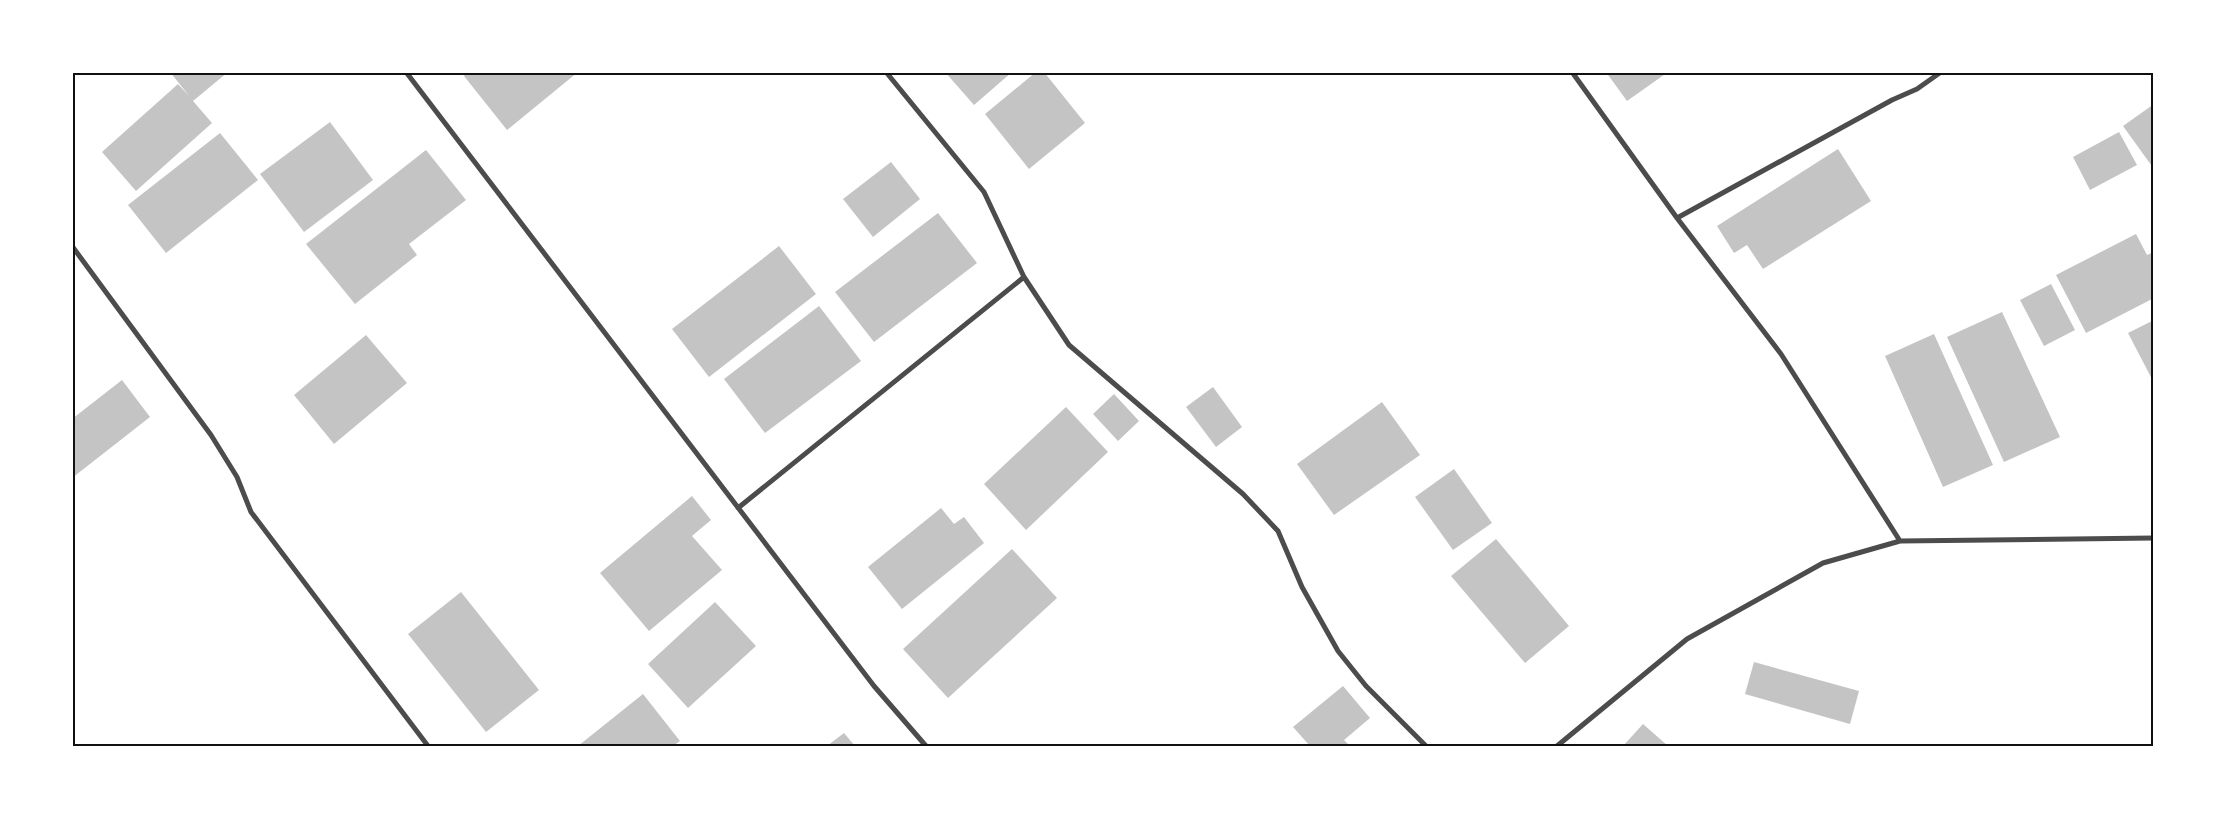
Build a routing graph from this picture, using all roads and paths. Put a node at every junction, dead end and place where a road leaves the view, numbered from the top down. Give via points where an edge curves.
1 (406, 72) edge
2 (886, 72) edge
3 (1572, 72) edge
4 (1941, 72) edge
5 (1677, 218) junction
6 (72, 246) edge
7 (1024, 276) junction
8 (738, 508) junction
9 (2154, 538) edge
10 (1900, 541) junction
11 (428, 746) edge
12 (926, 746) edge
13 (1426, 746) edge
14 (1557, 746) edge

1 - 8 street
2 - 7 street via 984,192
3 - 5 street
4 - 5 street via 1917,89
5 - 10 street via 1781,354
6 - 11 street via 211,435 237,477 251,512
7 - 8 street
7 - 13 street via 1069,345 1242,494 1278,532 1302,587 1338,651 1366,686
8 - 12 street via 874,686
9 - 10 street
10 - 14 street via 1823,563 1687,640

